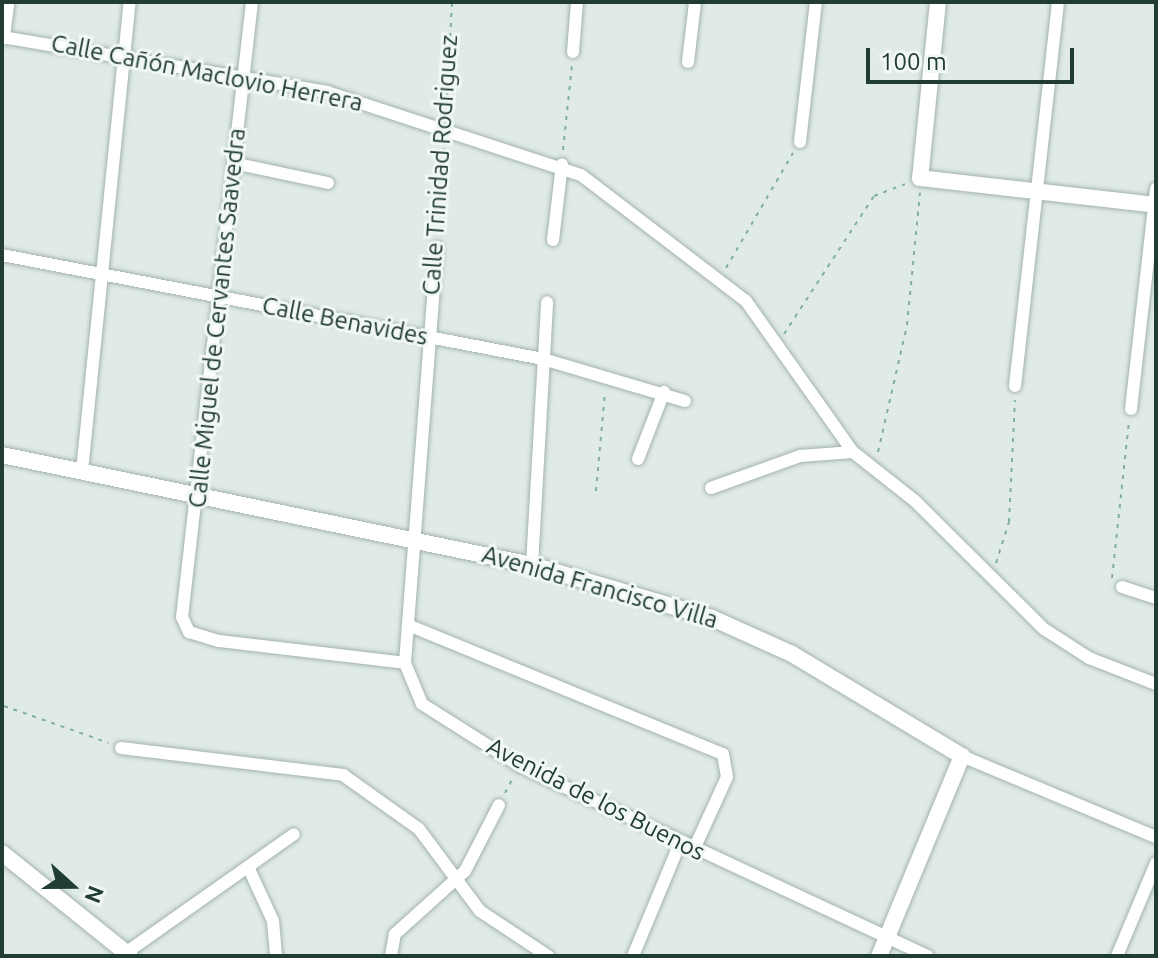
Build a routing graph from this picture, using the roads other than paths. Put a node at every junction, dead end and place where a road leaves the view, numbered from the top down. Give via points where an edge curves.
1 (6, 2) edge
2 (130, 2) edge
3 (252, 2) edge
4 (577, 2) edge
5 (695, 2) edge
6 (816, 2) edge
7 (938, 2) edge
8 (1058, 2) edge
9 (2, 37) edge
10 (573, 52) road end
11 (124, 54) junction
12 (688, 62) dead end
13 (244, 76) junction
14 (800, 142) road end
15 (233, 163) junction
16 (562, 165) junction
17 (328, 183) dead end
18 (1037, 190) junction
19 (1155, 199) edge
20 (553, 240) dead end
21 (437, 247) road end
22 (2, 255) edge
23 (102, 274) junction
24 (217, 296) junction
25 (547, 302) dead end
26 (426, 336) junction
27 (543, 359) junction
28 (1015, 386) road end
29 (664, 392) junction
30 (685, 401) dead end
31 (1131, 409) road end
32 (853, 452) junction
33 (2, 455) edge
34 (638, 459) dead end
35 (82, 471) junction
36 (711, 488) dead end
37 (198, 494) junction
38 (413, 536) junction
39 (532, 565) junction
40 (1122, 587) road end
41 (1156, 598) edge
42 (408, 625) junction
43 (405, 663) junction
44 (1156, 684) edge
45 (121, 748) road end
46 (962, 756) junction
47 (499, 805) road end
48 (294, 834) dead end
49 (1156, 837) edge
50 (680, 843) junction
51 (694, 849) junction
52 (2, 853) edge
53 (1156, 863) edge
54 (249, 869) junction
55 (455, 882) junction
56 (887, 938) junction
57 (390, 949) edge
58 (128, 954) edge
59 (276, 956) edge
60 (548, 956) edge
61 (633, 956) edge
62 (879, 956) edge
63 (928, 956) edge
64 (1117, 956) edge

1 - 9 main road
2 - 11 street
3 - 13 street, Calle Miguel de Cervantes Saavedra
4 - 10 street
5 - 12 street
6 - 14 street
7 - 18 main road via 920,178
8 - 18 street
9 - 11 street, Calle Cañón Maclovio Herrera
11 - 13 street, Calle Cañón Maclovio Herrera
11 - 23 street
13 - 15 street, Calle Miguel de Cervantes Saavedra
13 - 16 street, Calle Cañón Maclovio Herrera via 445,126
15 - 17 street
15 - 24 street, Calle Miguel de Cervantes Saavedra
16 - 20 street
16 - 32 street, Calle Cañón Maclovio Herrera via 723,281 779,341
18 - 19 main road
18 - 28 street
19 - 31 street
21 - 26 street, Calle Trinidad Rodriguez
22 - 23 street, Calle Benavides
23 - 24 street, Calle Benavides
23 - 35 street
24 - 26 street, Calle Benavides
24 - 37 street, Calle Miguel de Cervantes Saavedra
25 - 27 street
26 - 27 street, Calle Benavides
26 - 38 street, Calle Trinidad Rodriguez
27 - 29 street, Calle Benavides
27 - 39 street
29 - 30 street, Calle Benavides
29 - 34 street
32 - 36 street via 800,456
32 - 44 street, Calle Cañón Maclovio Herrera via 1070,647
33 - 35 main road, Avenida Francisco Villa
35 - 37 main road, Avenida Francisco Villa
37 - 38 main road, Avenida Francisco Villa
37 - 43 street, Calle Miguel de Cervantes Saavedra via 182,617 189,632
38 - 39 main road, Avenida Francisco Villa
38 - 42 street, Calle Trinidad Rodriguez
39 - 46 main road, Avenida Francisco Villa via 751,633
40 - 41 street
42 - 43 street, Calle Trinidad Rodriguez
42 - 51 street via 723,754 727,777
43 - 50 street, Avenida de los Buenos via 422,704 520,766
45 - 55 street via 343,775 406,817
46 - 49 street, Avenida Francisco Villa
46 - 56 main road
47 - 55 street
48 - 54 street
50 - 51 street, Avenida de los Buenos
50 - 61 street
51 - 56 street, Avenida de los Buenos
52 - 58 main road
53 - 64 street
54 - 58 street
54 - 59 street via 273,921
55 - 57 street
55 - 60 street via 501,930
56 - 62 main road
56 - 63 street, Avenida de los Buenos

